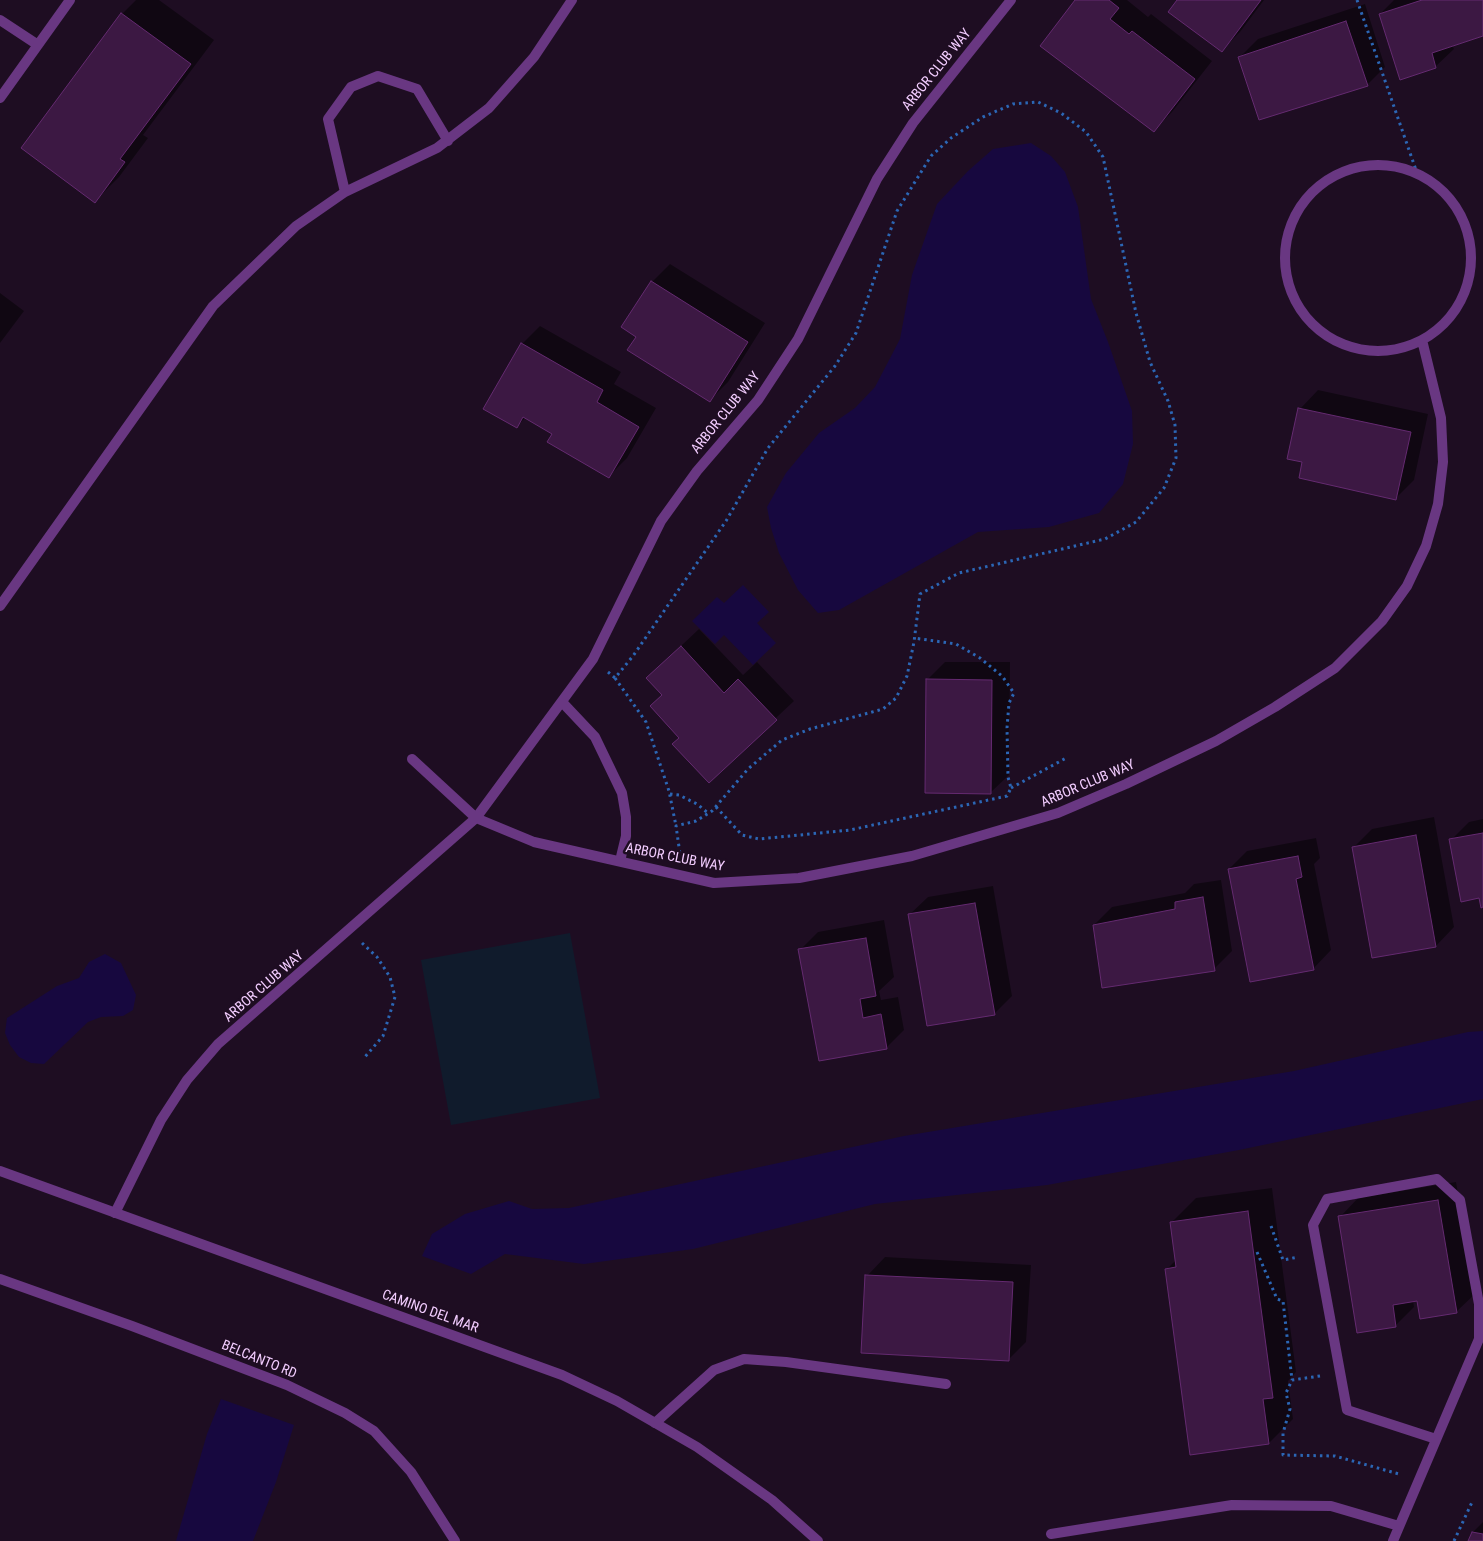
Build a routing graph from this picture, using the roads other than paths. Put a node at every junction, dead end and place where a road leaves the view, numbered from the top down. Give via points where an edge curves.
1 (70, 0) edge
2 (572, 0) edge
3 (1011, 0) edge
4 (0, 20) edge
5 (38, 45) junction
6 (0, 98) edge
7 (448, 140) junction
8 (345, 192) junction
9 (1422, 340) junction
10 (0, 606) edge
11 (562, 702) junction
12 (412, 758) dead end
13 (476, 818) junction
14 (620, 861) junction
15 (0, 1171) edge
16 (115, 1213) junction
17 (0, 1279) edge
18 (946, 1384) dead end
19 (655, 1423) junction
20 (1436, 1439) junction
21 (1399, 1526) junction
22 (1051, 1534) dead end
23 (455, 1541) edge
24 (818, 1541) edge
25 (1393, 1541) edge

1 - 5 street
2 - 7 street via 527,64 489,108
3 - 11 street, ARBOR CLUB WAY via 913,123 887,163 798,339 758,400 697,471 661,521 593,659
4 - 5 street
5 - 6 street
7 - 8 street
7 - 8 street via 416,89 378,76 351,86 328,119
8 - 10 street via 296,226 213,306
9 - 9 street via 1395,350 1366,351 1338,343 1314,327 1296,304 1286,276 1285,247 1293,219 1309,195 1332,177 1359,167 1388,166 1417,173 1439,188 1457,209 1468,233 1472,260 1465,292 1448,320
9 - 14 street, ARBOR CLUB WAY via 1441,418 1443,462 1438,504 1426,546 1407,586 1382,621 1335,668 1216,741 1126,784 1023,825 912,856 799,878 714,883
11 - 13 street, ARBOR CLUB WAY
11 - 14 street via 595,737 622,793 626,836
12 - 13 street
13 - 14 street, ARBOR CLUB WAY via 534,842
13 - 16 street, ARBOR CLUB WAY via 218,1044 186,1080 161,1120
15 - 16 street, CAMINO DEL MAR
16 - 19 street, CAMINO DEL MAR via 533,1363 617,1401
17 - 23 street, BELCANTO RD via 259,1375 345,1413 374,1431 411,1472
18 - 19 street via 744,1359 714,1370
19 - 24 street, CAMINO DEL MAR via 697,1447 772,1500
20 - 20 street via 1347,1410 1313,1226 1327,1199 1437,1180 1460,1200 1479,1304 1479,1339
20 - 21 street
21 - 22 street via 1332,1506 1232,1505
21 - 25 street

